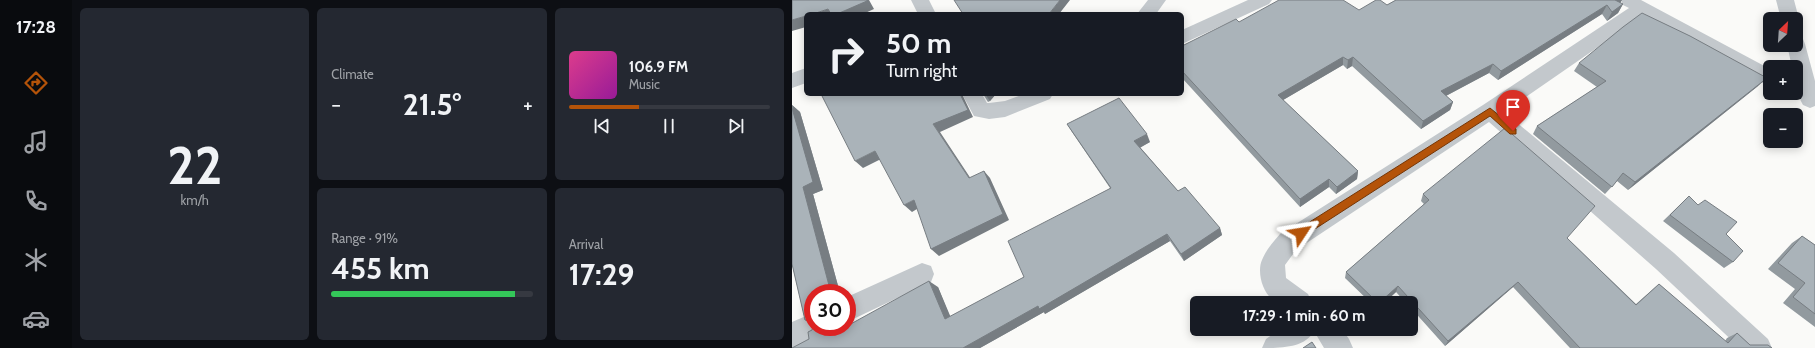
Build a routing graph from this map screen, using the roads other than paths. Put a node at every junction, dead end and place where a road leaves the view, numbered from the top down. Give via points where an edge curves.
1 (920, 0) edge
2 (1157, 0) edge
3 (1263, 0) edge
4 (1785, 0) edge
5 (1635, 4) edge
6 (926, 12) edge
7 (1148, 12) edge
8 (1788, 12) edge
9 (1184, 37) edge
10 (1798, 52) edge
11 (1763, 74) edge
12 (804, 76) edge
13 (792, 81) edge
14 (973, 96) edge
15 (1038, 96) edge
16 (1807, 99) edge
17 (1490, 111) junction
18 (922, 274) dead end
19 (1290, 296) edge
20 (856, 306) edge
21 (804, 330) edge
22 (792, 336) edge
23 (1292, 336) edge
24 (1331, 336) edge
25 (1275, 348) edge
26 (1340, 348) edge
27 (1759, 348) edge

1 - 6 street
2 - 7 street
3 - 9 street
4 - 8 street
5 - 11 street
5 - 17 street
10 - 16 street
12 - 13 street
14 - 15 street via 981,110 989,112 1000,111
17 - 19 street via 1288,242 1273,262 1274,284
17 - 27 street via 1665,261
18 - 20 street
21 - 22 street
23 - 25 street
24 - 26 street

